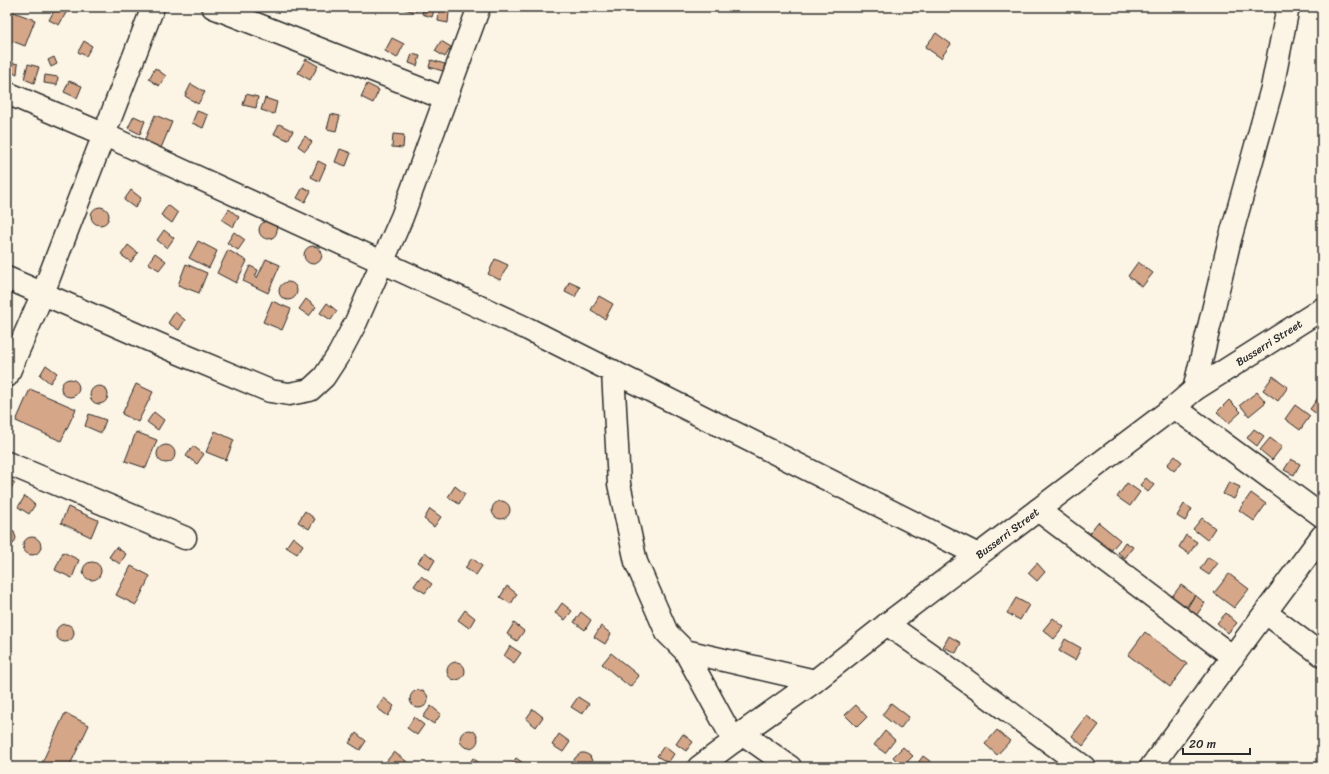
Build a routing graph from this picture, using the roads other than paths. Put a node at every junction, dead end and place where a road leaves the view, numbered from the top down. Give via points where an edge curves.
1 (153, 7) edge
2 (213, 7) edge
3 (479, 7) edge
4 (1288, 7) edge
5 (7, 93) edge
6 (446, 99) junction
7 (103, 134) junction
8 (382, 261) junction
9 (7, 278) edge
10 (43, 293) junction
11 (1322, 310) edge
12 (613, 371) junction
13 (7, 376) edge
14 (1194, 390) junction
15 (1174, 408) junction
16 (7, 463) edge
17 (1038, 510) junction
18 (1322, 516) edge
19 (1322, 536) edge
20 (185, 538) dead end
21 (978, 555) junction
22 (1266, 614) junction
23 (887, 624) junction
24 (685, 651) junction
25 (1322, 655) edge
26 (1233, 657) junction
27 (815, 681) junction
28 (738, 737) junction
29 (699, 767) edge
30 (790, 767) edge
31 (1084, 767) edge
32 (1151, 767) edge

1 - 7 street
2 - 6 street
3 - 6 street
4 - 14 street via 1272,88 1230,239
5 - 7 street
6 - 8 street via 402,217
7 - 8 street
7 - 10 street
8 - 10 street via 356,322 324,377 310,390 289,394 270,391 239,379
8 - 12 street
9 - 10 street
10 - 13 street
11 - 14 street, Busserri Street
12 - 21 street
12 - 24 street via 619,484 636,562 667,634
14 - 15 street, Busserri Street
15 - 17 street, Busserri Street
15 - 18 street
16 - 20 street
17 - 21 street, Busserri Street
17 - 26 street
19 - 22 street
21 - 23 street, Busserri Street
22 - 25 street
22 - 26 street
23 - 27 street, Busserri Street
23 - 31 street
24 - 27 street
24 - 28 street
26 - 32 street
27 - 28 street, Busserri Street
28 - 29 street, Busserri Street
28 - 30 street

